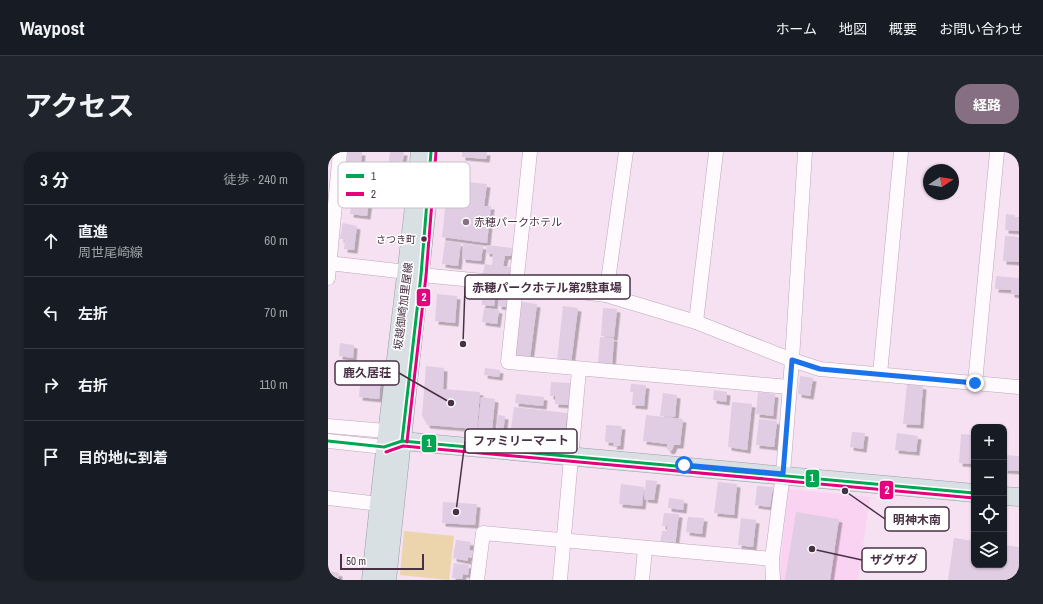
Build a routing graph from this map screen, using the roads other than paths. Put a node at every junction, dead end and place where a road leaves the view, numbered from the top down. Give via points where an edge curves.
1 (340, 152) edge
2 (420, 152) edge
3 (431, 152) edge
4 (530, 152) edge
5 (626, 152) edge
6 (716, 152) edge
7 (805, 152) edge
8 (901, 152) edge
9 (997, 152) edge
10 (339, 162) edge
11 (420, 162) edge
12 (430, 162) edge
13 (338, 172) edge
14 (417, 208) edge
15 (423, 208) edge
16 (329, 263) edge
17 (414, 274) junction
18 (328, 278) edge
19 (515, 284) junction
20 (606, 295) junction
21 (696, 322) junction
22 (792, 360) junction
23 (579, 370) junction
24 (880, 374) junction
25 (975, 383) junction
26 (789, 387) junction
27 (1019, 387) edge
28 (328, 426) edge
29 (385, 439) junction
30 (328, 441) edge
31 (402, 441) junction
32 (571, 455) junction
33 (783, 474) junction
34 (971, 493) edge
35 (1007, 496) edge
36 (1019, 497) edge
37 (328, 498) edge
38 (371, 503) dead end
39 (565, 540) junction
40 (645, 549) junction
41 (771, 573) edge
42 (371, 580) edge
43 (386, 580) edge
44 (477, 580) edge
45 (560, 580) edge
46 (642, 580) edge

1 - 10 street
2 - 11 main road, 坂越御崎加里屋線
3 - 12 main road, 坂越御崎加里屋線
4 - 19 street
5 - 20 street
6 - 21 street
7 - 22 street
8 - 24 street
9 - 25 street
13 - 16 street
14 - 17 main road, 坂越御崎加里屋線
15 - 17 main road, 坂越御崎加里屋線
16 - 17 street
16 - 18 street
17 - 19 street
17 - 29 main road, 坂越御崎加里屋線
17 - 31 main road, 坂越御崎加里屋線
19 - 20 street
19 - 23 street via 508,362
20 - 21 street
21 - 22 street
22 - 24 street via 820,369
22 - 26 street
23 - 26 street
23 - 32 street
24 - 25 street
25 - 27 street
26 - 33 street
28 - 29 street
29 - 30 street
29 - 31 main road
29 - 42 main road, 坂越御崎加里屋線
31 - 32 main road
31 - 43 main road, 坂越御崎加里屋線
32 - 33 main road
32 - 39 street
33 - 34 main road
33 - 41 street
35 - 36 main road
37 - 38 street
39 - 40 street
39 - 44 street via 483,533
39 - 45 street
40 - 41 street
40 - 46 street

